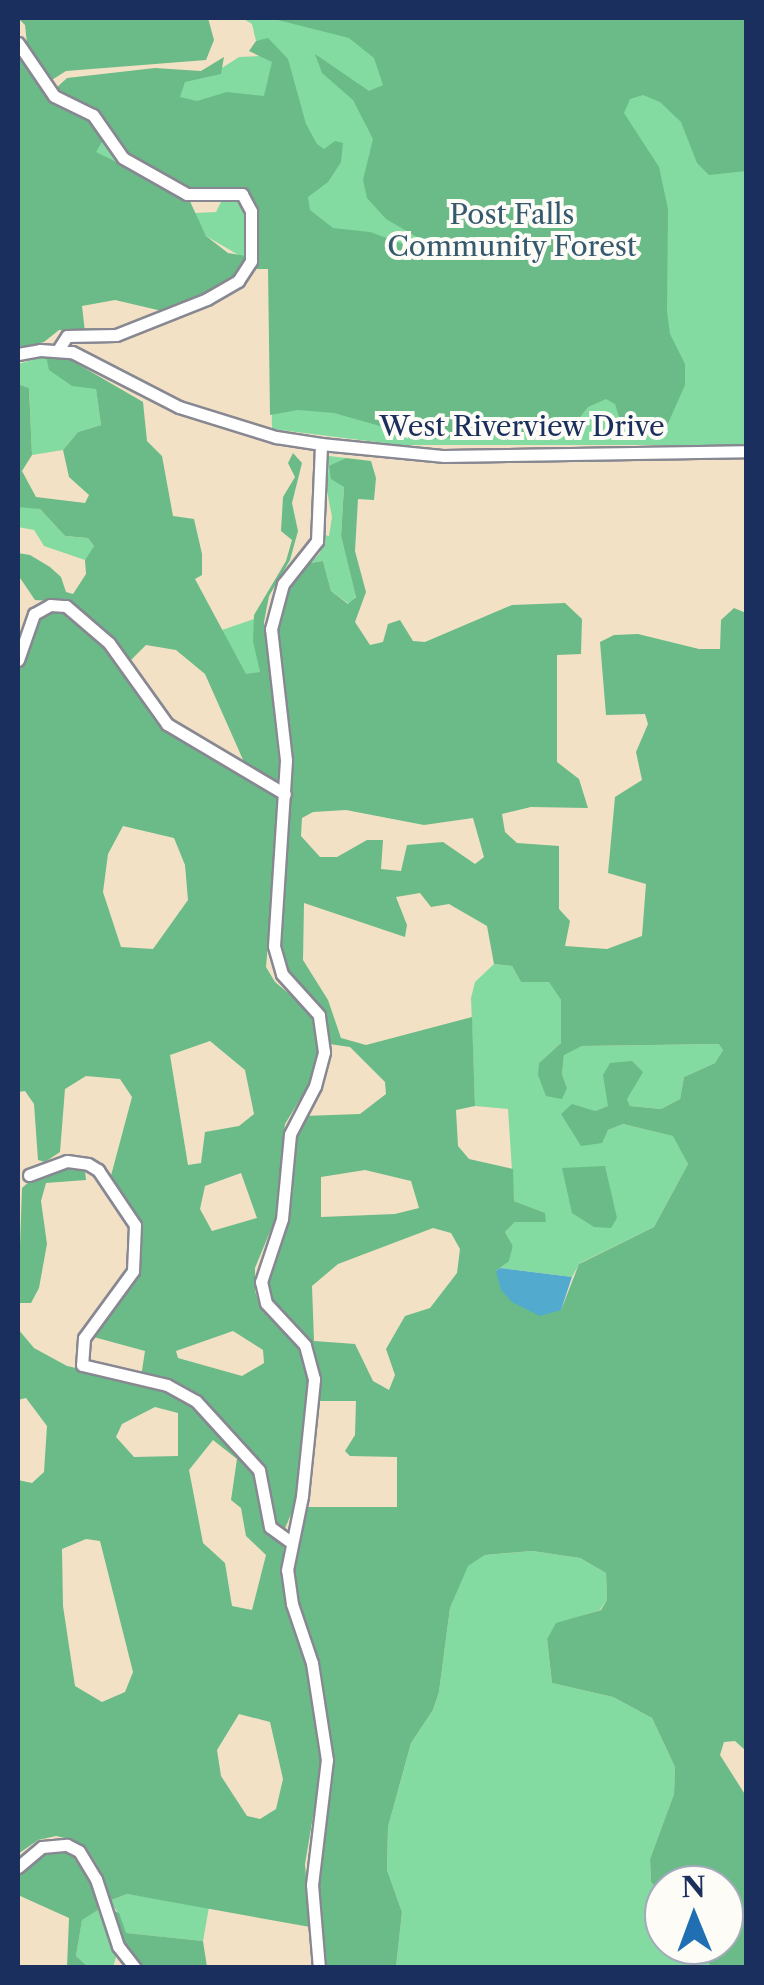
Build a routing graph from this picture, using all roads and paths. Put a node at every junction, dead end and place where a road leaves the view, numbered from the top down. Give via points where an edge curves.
1 (18, 44) edge
2 (58, 350) junction
3 (18, 354) edge
4 (321, 444) junction
5 (746, 451) edge
6 (18, 660) edge
7 (286, 794) junction
8 (29, 1175) dead end
9 (291, 1542) junction
10 (18, 1867) edge
11 (135, 1968) edge
12 (319, 1968) edge

1 - 2 street via 54,96 93,115 123,158 187,194 242,194 251,210 251,261 238,281 116,335 67,336
2 - 3 street, West Riverview Drive
2 - 4 street, West Riverview Drive via 88,358 190,411
4 - 5 street, West Riverview Drive via 444,456
4 - 7 street via 317,541 282,584 272,612
6 - 7 street via 34,614 66,606 109,643 166,724
7 - 9 street via 276,960 318,1015 324,1040 315,1086 290,1134 282,1220 260,1282 266,1303 305,1345 314,1378
8 - 9 street via 66,1161 88,1164 136,1225 133,1270 84,1338 82,1365 166,1385 196,1401 244,1448 258,1470 270,1527
9 - 12 street via 288,1583 312,1663 326,1760 312,1884
10 - 11 street via 56,1844 79,1851 96,1879 118,1946

